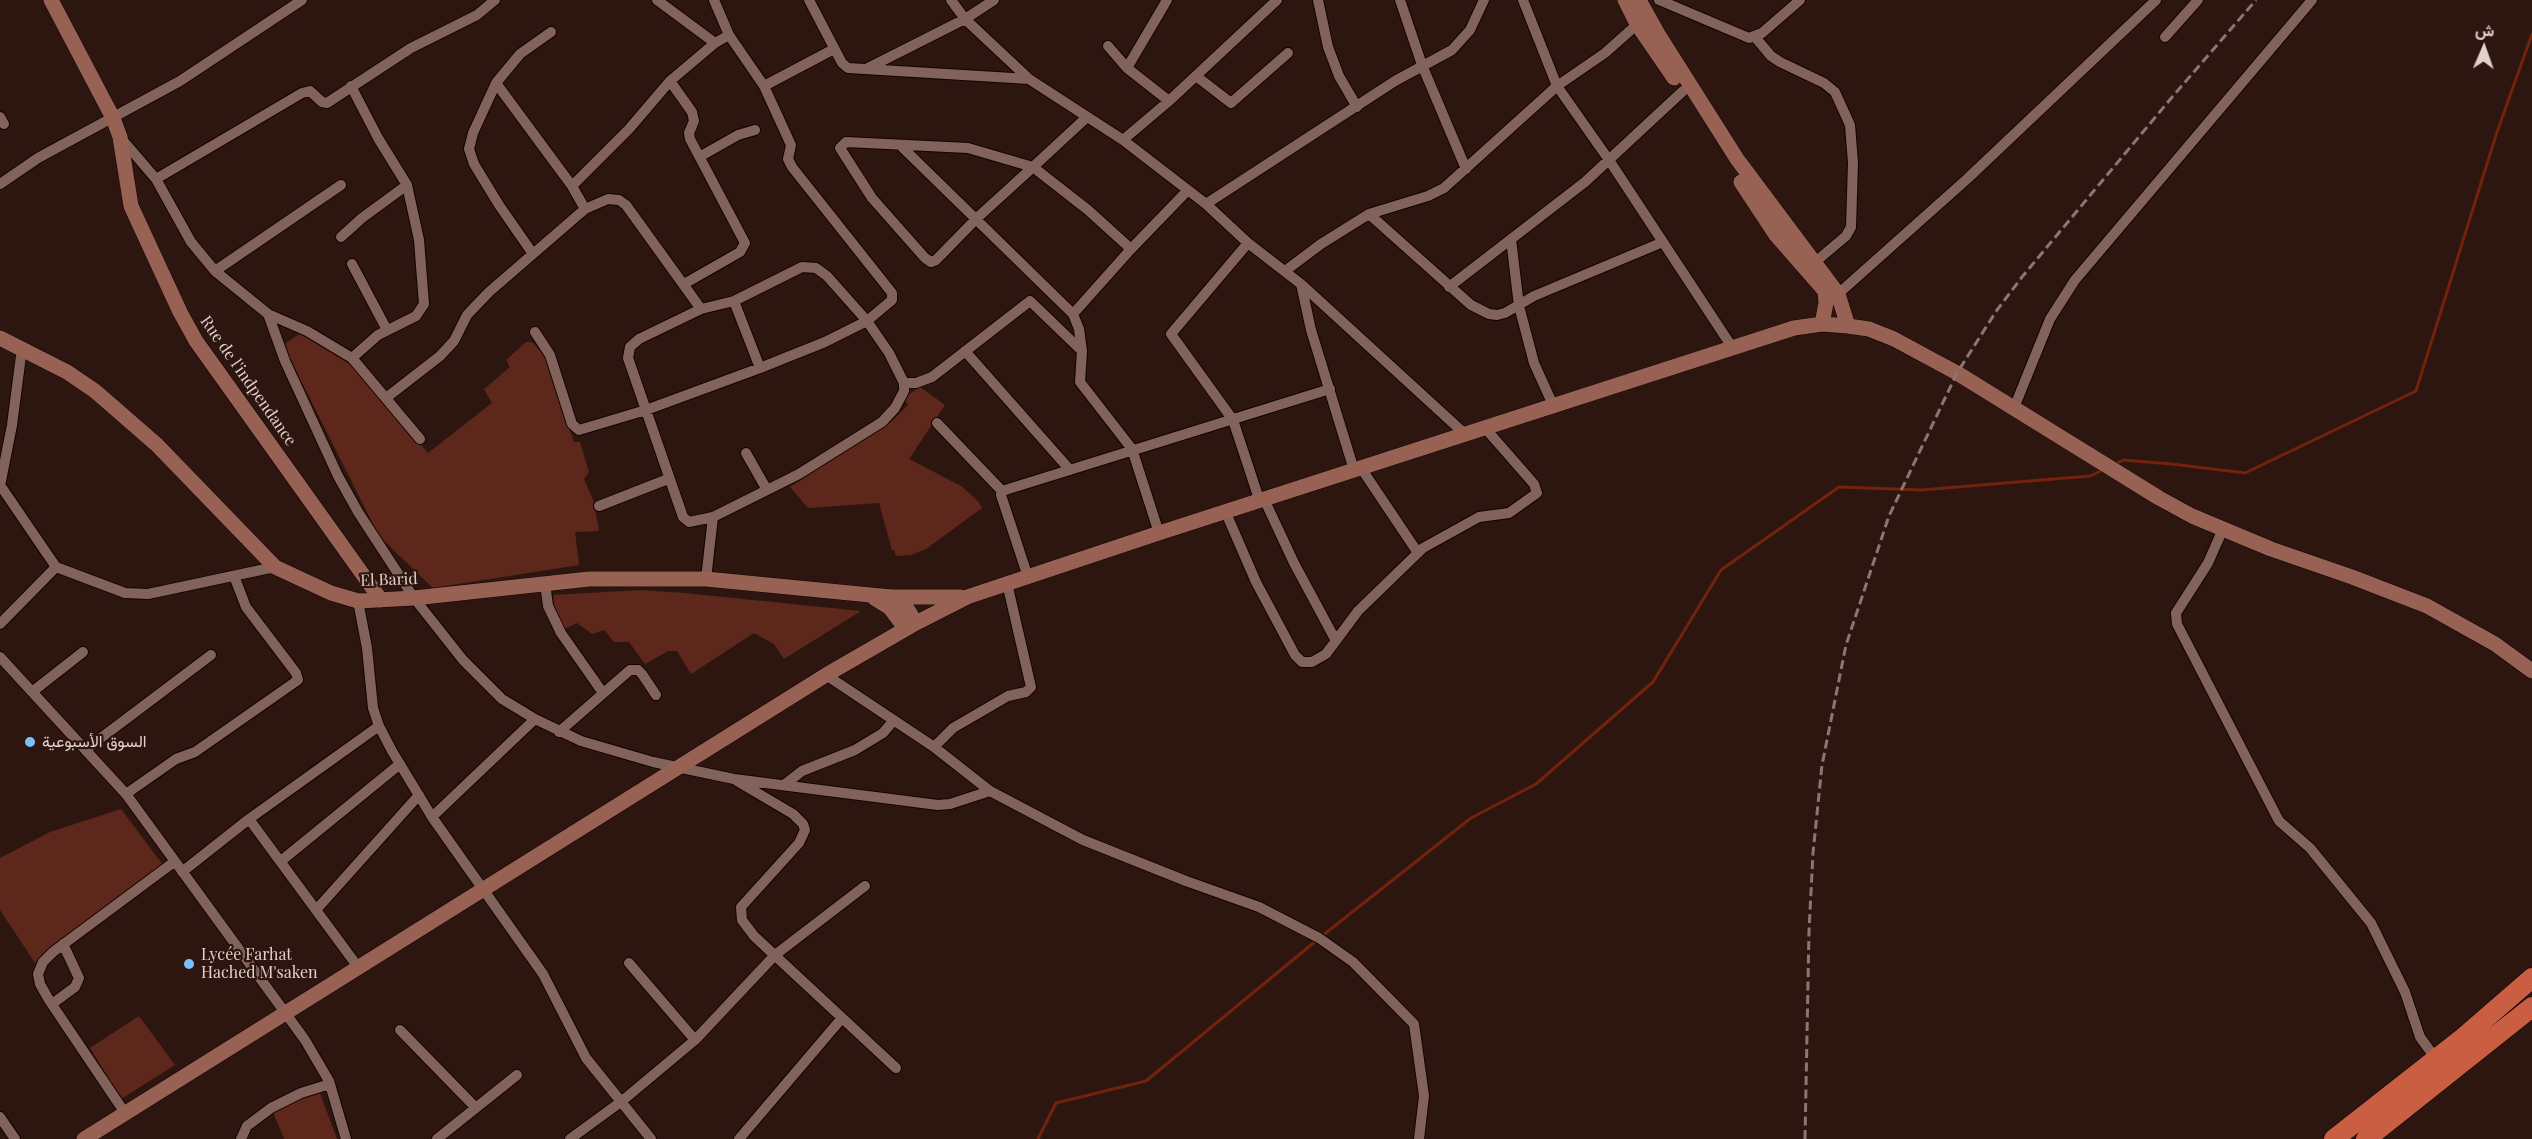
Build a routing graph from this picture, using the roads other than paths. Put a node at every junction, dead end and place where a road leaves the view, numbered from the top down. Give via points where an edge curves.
1 (51, 0) edge
2 (302, 0) edge
3 (495, 0) edge
4 (657, 0) edge
5 (809, 0) edge
6 (951, 0) edge
7 (994, 0) edge
8 (1167, 0) edge
9 (1277, 0) edge
10 (1318, 0) edge
11 (1400, 0) edge
12 (1484, 0) edge
13 (1523, 0) edge
14 (1659, 0) edge
15 (1800, 0) edge
16 (2156, 0) edge
17 (2198, 0) edge
18 (2312, 0) edge
19 (718, 1) edge
20 (1635, 2) edge
21 (965, 19) junction
22 (1642, 20) junction
23 (550, 32) dead end
24 (729, 35) junction
25 (1755, 37) junction
26 (2165, 37) dead end
27 (715, 43) junction
28 (1108, 46) dead end
29 (834, 49) junction
30 (1288, 52) dead end
31 (1422, 65) junction
32 (1127, 68) junction
33 (865, 69) junction
34 (1196, 76) junction
35 (1029, 79) junction
36 (670, 81) junction
37 (496, 83) junction
38 (351, 86) junction
39 (764, 86) junction
40 (1557, 86) junction
41 (1683, 91) junction
42 (1169, 101) junction
43 (1357, 107) junction
44 (1087, 117) junction
45 (113, 118) junction
46 (755, 130) dead end
47 (120, 137) junction
48 (1123, 140) junction
49 (900, 144) junction
50 (701, 156) junction
51 (1609, 160) junction
52 (1033, 167) junction
53 (1466, 169) junction
54 (156, 179) junction
55 (0, 184) edge
56 (341, 185) dead end
57 (407, 185) junction
58 (572, 186) junction
59 (1188, 190) junction
60 (1206, 204) junction
61 (585, 209) junction
62 (1369, 214) junction
63 (977, 218) junction
64 (340, 237) dead end
65 (1511, 239) junction
66 (1663, 242) junction
67 (1248, 243) junction
68 (1131, 249) junction
69 (532, 254) junction
70 (1814, 263) junction
71 (352, 264) dead end
72 (215, 271) junction
73 (1285, 271) junction
74 (684, 284) junction
75 (1301, 284) junction
76 (1045, 286) junction
77 (1449, 287) junction
78 (1838, 294) junction
79 (734, 301) junction
80 (1030, 301) junction
81 (1519, 306) junction
82 (701, 309) junction
83 (268, 314) junction
84 (1073, 314) junction
85 (867, 321) junction
86 (1822, 324) junction
87 (1848, 326) junction
88 (387, 330) junction
89 (535, 332) dead end
90 (0, 338) edge
91 (1732, 347) junction
92 (22, 348) junction
93 (965, 351) junction
94 (1082, 351) junction
95 (352, 358) junction
96 (760, 368) junction
97 (904, 382) junction
98 (1330, 389) junction
99 (386, 398) junction
100 (1553, 405) junction
101 (2014, 408) junction
102 (646, 410) junction
103 (1233, 420) junction
104 (937, 423) dead end
105 (1485, 428) junction
106 (1466, 435) junction
107 (420, 439) dead end
108 (1132, 449) junction
109 (746, 453) dead end
110 (1358, 469) junction
111 (1070, 470) junction
112 (668, 480) junction
113 (0, 485) edge
114 (767, 490) junction
115 (1002, 491) junction
116 (1262, 502) junction
117 (599, 506) dead end
118 (1226, 513) junction
119 (713, 517) junction
120 (2223, 529) junction
121 (1159, 533) junction
122 (1418, 553) junction
123 (56, 567) junction
124 (275, 567) junction
125 (234, 576) junction
126 (1028, 577) junction
127 (705, 579) junction
128 (545, 583) junction
129 (1008, 583) junction
130 (869, 595) junction
131 (891, 597) junction
132 (968, 597) junction
133 (414, 598) junction
134 (381, 600) junction
135 (358, 601) junction
136 (0, 624) edge
137 (911, 625) junction
138 (1336, 641) junction
139 (83, 652) dead end
140 (211, 655) dead end
141 (0, 657) edge
142 (2532, 671) edge
143 (826, 675) junction
144 (32, 692) junction
145 (603, 693) junction
146 (656, 695) dead end
147 (534, 719) junction
148 (894, 720) junction
149 (379, 726) junction
150 (559, 732) junction
151 (934, 747) junction
152 (85, 750) junction
153 (400, 764) junction
154 (678, 768) junction
155 (734, 779) junction
156 (784, 784) junction
157 (990, 791) junction
158 (126, 794) junction
159 (419, 795) junction
160 (432, 817) junction
161 (249, 819) junction
162 (281, 861) junction
163 (174, 862) junction
164 (182, 872) junction
165 (865, 886) dead end
166 (485, 888) junction
167 (316, 910) junction
168 (63, 944) junction
169 (775, 956) junction
170 (629, 963) dead end
171 (358, 967) junction
172 (2532, 978) edge
173 (52, 1004) junction
174 (2532, 1007) edge
175 (285, 1012) junction
176 (842, 1018) junction
177 (400, 1030) dead end
178 (694, 1040) junction
179 (2436, 1059) junction
180 (896, 1068) dead end
181 (517, 1075) dead end
182 (330, 1084) junction
183 (622, 1101) junction
184 (476, 1108) junction
185 (125, 1113) junction
186 (0, 1117) edge
187 (15, 1139) edge
188 (84, 1139) edge
189 (241, 1139) edge
190 (346, 1139) edge
191 (437, 1139) edge
192 (570, 1139) edge
193 (651, 1139) edge
194 (739, 1139) edge
195 (1419, 1139) edge
196 (2334, 1139) edge
197 (2366, 1139) edge

1 - 45 main road, Rue de l'indpendance
2 - 45 street via 180,81
3 - 38 street via 477,15 411,48
4 - 27 street
5 - 29 street
6 - 21 street
7 - 21 street
8 - 32 street
9 - 34 street
10 - 43 street via 1328,47
11 - 31 street
12 - 31 street via 1464,39 1452,50
13 - 40 street
14 - 25 street via 1742,37
15 - 25 street
16 - 78 street via 2086,69
17 - 26 street
18 - 101 street via 2075,280 2050,319
19 - 24 street
20 - 22 main road
21 - 33 street
21 - 35 street
22 - 40 street via 1605,53
22 - 41 main road
22 - 70 main road
23 - 37 street via 520,54
24 - 27 street
24 - 39 street
25 - 70 street via 1771,56 1835,92 1850,124 1851,227
27 - 36 street
28 - 32 street
29 - 33 street via 846,67
29 - 39 street
30 - 34 street via 1231,104
31 - 43 street
31 - 53 street
32 - 42 street
33 - 35 street
34 - 42 street
35 - 44 street
36 - 50 street via 692,112 694,121 689,135
36 - 58 street
37 - 58 street
37 - 69 street via 473,133 470,154
38 - 54 street via 326,103 310,91 298,94
38 - 57 street
39 - 85 street via 791,145 788,159 792,167 892,293 892,300
40 - 51 street
40 - 53 street
41 - 51 street
41 - 86 main road via 1776,235 1825,291
42 - 48 street
43 - 60 street
44 - 48 street
44 - 52 street
45 - 47 main road, Rue de l'indpendance
45 - 55 street via 38,158
46 - 50 street
47 - 54 street
47 - 134 main road, Rue de l'indpendance via 131,206 190,331
48 - 59 street
49 - 52 street via 968,148
49 - 63 street
49 - 63 street via 846,142 840,148 873,198 925,258 936,260
50 - 74 street via 745,246
51 - 65 street
51 - 66 street
52 - 63 street
52 - 68 street
53 - 62 street via 1436,192
54 - 72 street via 191,242
56 - 72 street
57 - 64 street
57 - 88 street via 419,240 424,304 416,316
58 - 61 street
59 - 60 street
59 - 68 street
60 - 67 street
61 - 69 street
61 - 74 street via 613,199 626,205
62 - 73 street
62 - 77 street
63 - 76 street
65 - 77 street
65 - 81 street
66 - 81 street via 1534,296
66 - 91 street
67 - 73 street
67 - 103 street via 1171,334
68 - 84 street
69 - 99 street via 467,315 454,341 440,356
70 - 78 main road
71 - 88 street
72 - 83 street
73 - 75 street
74 - 82 street
75 - 98 street
75 - 106 street
76 - 80 street
76 - 84 street
77 - 81 street via 1489,314
78 - 87 main road
79 - 82 street
79 - 85 street via 810,266 827,276
79 - 96 street
80 - 93 street
80 - 94 street
81 - 100 street via 1534,363
82 - 102 street via 630,347 628,357
83 - 95 street via 307,331
83 - 133 street via 285,361 347,493
84 - 94 street
85 - 96 street
85 - 97 street
86 - 87 main road
86 - 91 main road via 1794,328
87 - 101 main road via 1894,339
88 - 95 street
89 - 102 street via 550,355 576,430
90 - 92 main road, El Barid
91 - 100 main road
92 - 113 street
92 - 124 main road, El Barid via 67,372 124,415
93 - 97 street via 928,379
93 - 111 street
94 - 108 street via 1080,382
95 - 99 street
96 - 102 street
97 - 114 street via 902,396 882,422
98 - 103 street
98 - 110 street
99 - 107 street
100 - 105 main road
101 - 120 main road via 2158,498
102 - 112 street
103 - 108 street
103 - 116 street
104 - 115 street
105 - 106 main road
105 - 122 street via 1534,484 1537,493 1509,513 1479,517
106 - 110 main road
108 - 111 street
108 - 121 street
109 - 114 street
110 - 116 main road
110 - 122 street
111 - 115 street
112 - 117 street
112 - 119 street via 685,520
113 - 123 street
114 - 119 street
115 - 126 street
116 - 118 main road
116 - 138 street
118 - 121 main road
118 - 138 street via 1256,582 1300,660 1312,662 1326,654
119 - 127 street
120 - 142 main road via 2427,606 2495,644
120 - 179 street via 2208,563 2176,613 2177,624 2279,821 2310,848 2372,923 2405,992 2420,1037
121 - 126 main road
122 - 138 street via 1358,611
123 - 125 street via 131,595
123 - 136 street
124 - 125 street
124 - 135 main road, El Barid via 313,586
125 - 158 street via 246,607 298,680 195,753 177,759
126 - 129 main road
127 - 128 main road, El Barid via 625,577
127 - 130 main road, El Barid
128 - 133 main road, El Barid
128 - 145 street via 548,606 561,633
129 - 132 main road
129 - 151 street via 1031,687 953,728
130 - 131 main road, El Barid
130 - 137 main road
131 - 132 main road, El Barid
131 - 137 main road via 906,607
132 - 137 main road
133 - 134 main road, El Barid
133 - 147 street via 475,674 502,699
134 - 135 main road, El Barid
135 - 149 street
137 - 143 main road
139 - 144 street
140 - 152 street
141 - 144 street
143 - 148 street
143 - 154 main road
144 - 152 street
145 - 146 street via 632,669 642,674
145 - 150 street
147 - 150 street
147 - 160 street
148 - 151 street
148 - 156 street via 883,733 855,750 802,771
149 - 153 street
149 - 161 street
150 - 154 street
151 - 157 street
152 - 158 street
153 - 159 street
153 - 162 street
154 - 155 street
154 - 166 main road
155 - 156 street
155 - 169 street via 793,814 804,828 799,843 741,907 745,925
156 - 157 street via 938,805
157 - 195 street via 1083,840 1259,907 1319,938 1353,962 1414,1024 1424,1096
158 - 163 street
159 - 160 street
159 - 167 street
160 - 166 street
161 - 162 street
161 - 164 street
162 - 167 street
163 - 164 street
163 - 168 street
164 - 175 street
165 - 169 street
166 - 171 main road
166 - 183 street via 543,974 594,1070
167 - 171 street
168 - 173 street via 43,962 38,974
168 - 173 street via 79,978 75,987
169 - 176 street
169 - 178 street
170 - 178 street
171 - 175 main road
172 - 179 highway
173 - 185 street
174 - 197 highway
175 - 182 street
175 - 185 main road
176 - 180 street
176 - 194 street
177 - 184 street
178 - 183 street
179 - 196 highway
181 - 184 street
182 - 189 street via 271,1108 248,1126
182 - 190 street
183 - 192 street
183 - 193 street
184 - 191 street
185 - 188 main road
186 - 187 street

